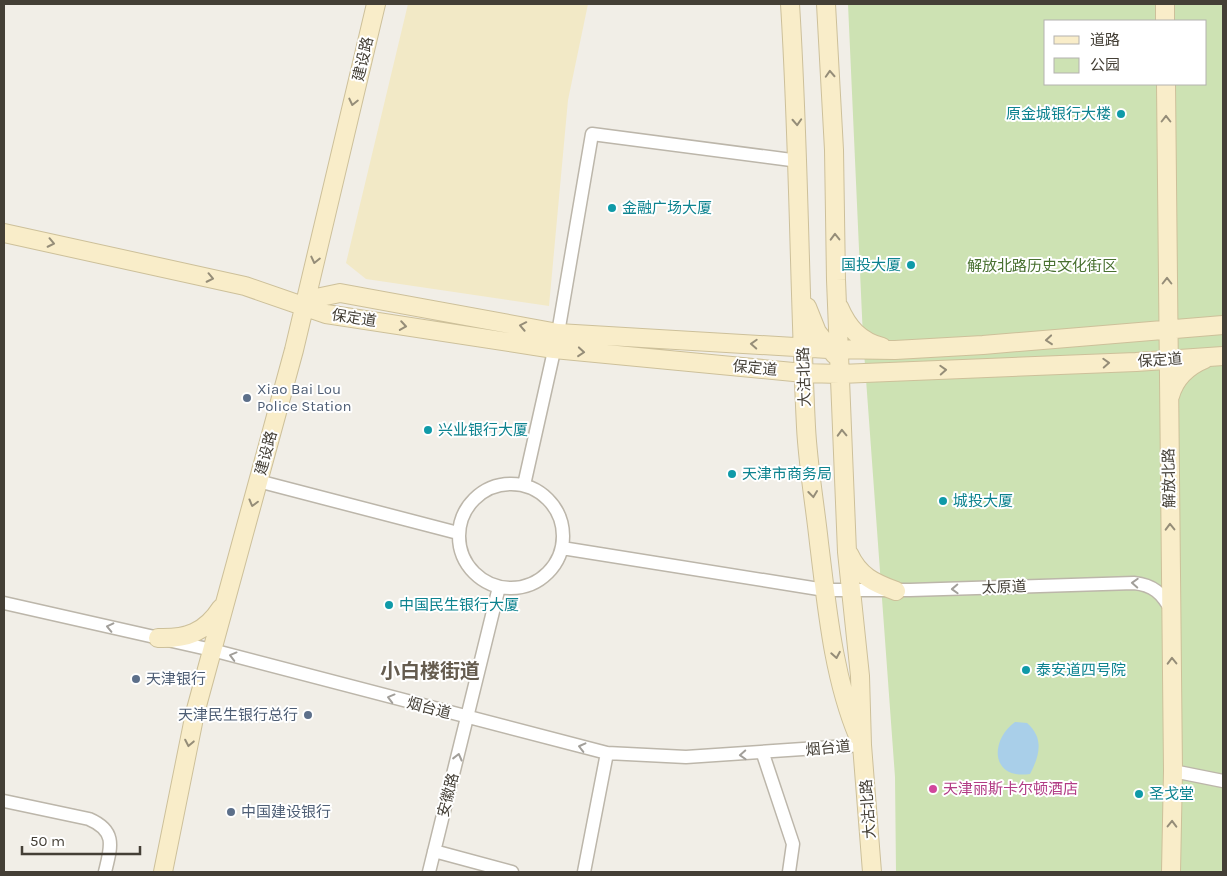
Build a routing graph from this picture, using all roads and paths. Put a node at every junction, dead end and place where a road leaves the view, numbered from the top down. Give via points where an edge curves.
1 (376, 4) edge
2 (790, 4) edge
3 (826, 4) edge
4 (1165, 4) edge
5 (1165, 20) edge
6 (1166, 85) edge
7 (798, 161) junction
8 (4, 233) edge
9 (802, 293) junction
10 (837, 303) junction
11 (304, 306) junction
12 (1215, 325) edge
13 (1168, 330) junction
14 (556, 341) junction
15 (803, 347) junction
16 (895, 350) junction
17 (1217, 356) edge
18 (1168, 360) junction
19 (838, 362) junction
20 (804, 373) junction
21 (1168, 403) junction
22 (806, 428) junction
23 (258, 481) junction
24 (524, 485) junction
25 (458, 533) junction
26 (562, 548) junction
27 (847, 552) junction
28 (499, 587) junction
29 (825, 590) junction
30 (850, 590) junction
31 (896, 590) junction
32 (229, 594) junction
33 (4, 603) edge
34 (1171, 610) junction
35 (158, 638) junction
36 (212, 650) junction
37 (467, 718) junction
38 (862, 745) junction
39 (607, 753) junction
40 (763, 754) junction
41 (1173, 771) junction
42 (1223, 781) edge
43 (4, 801) edge
44 (434, 851) junction
45 (105, 872) edge
46 (163, 872) edge
47 (429, 872) edge
48 (512, 872) edge
49 (584, 872) edge
50 (789, 872) edge
51 (872, 872) edge
52 (1171, 872) edge

1 -> 11 street, 建设路
2 -> 7 street, 大沽北路
10 -> 3 street, 大沽北路 via 834,150
4 - 5 street
13 -> 6 street, 解放北路
7 - 9 street, 大沽北路
7 - 14 street via 592,134
8 -> 11 street, 保定道 via 245,286
9 - 15 street, 大沽北路
9 - 19 street via 817,332
10 - 16 street via 856,334
10 - 19 street, 大沽北路
11 -> 14 street, 保定道 via 344,317
14 -> 11 street, 保定道 via 352,294 316,298
11 - 23 street, 建设路
12 - 13 street, 保定道
13 -> 16 street, 保定道
13 - 18 street, 解放北路
15 -> 14 street, 保定道
14 -> 20 street, 保定道
14 - 24 street
15 - 19 street, 保定道
15 - 20 street, 大沽北路
16 - 19 street, 保定道
17 - 18 street, 保定道
17 - 21 street via 1192,365 1180,376
19 -> 18 street, 保定道 via 895,372
18 - 21 street, 解放北路
19 - 20 street, 保定道
19 - 22 street via 815,390
27 -> 19 street, 大沽北路
20 - 22 street, 大沽北路
34 -> 21 street, 解放北路
22 -> 29 street, 大沽北路
23 - 25 street
23 -> 32 street, 建设路
24 - 25 street via 506,483 474,497 464,511
24 - 26 street via 552,503 560,518
25 - 28 street via 465,562 476,576
26 - 28 street via 553,567 541,579 526,587
26 - 29 street, 太原道
27 - 30 street, 大沽北路
27 - 31 street via 865,576
28 - 37 street, 安徽路
29 - 30 street, 太原道
29 -> 38 street, 大沽北路 via 848,712
30 - 31 street, 太原道
30 - 38 street, 大沽北路 via 860,676
34 -> 31 street, 太原道 via 1153,588 1134,583
32 - 35 street via 217,615 200,631 186,637
32 - 36 street, 建设路
35 -> 33 street, 烟台道
41 -> 34 street, 解放北路
35 - 36 street, 烟台道
37 -> 36 street, 烟台道
36 -> 46 street, 建设路 via 195,713
39 -> 37 street, 烟台道
44 -> 37 street, 安徽路
38 - 40 street, 烟台道
38 - 51 street, 大沽北路
40 -> 39 street, 烟台道 via 686,758
39 - 49 street
40 - 50 street via 794,844
41 - 42 street
52 -> 41 street, 解放北路
43 - 45 street via 101,824 110,841
44 - 47 street, 安徽路
44 - 48 street

